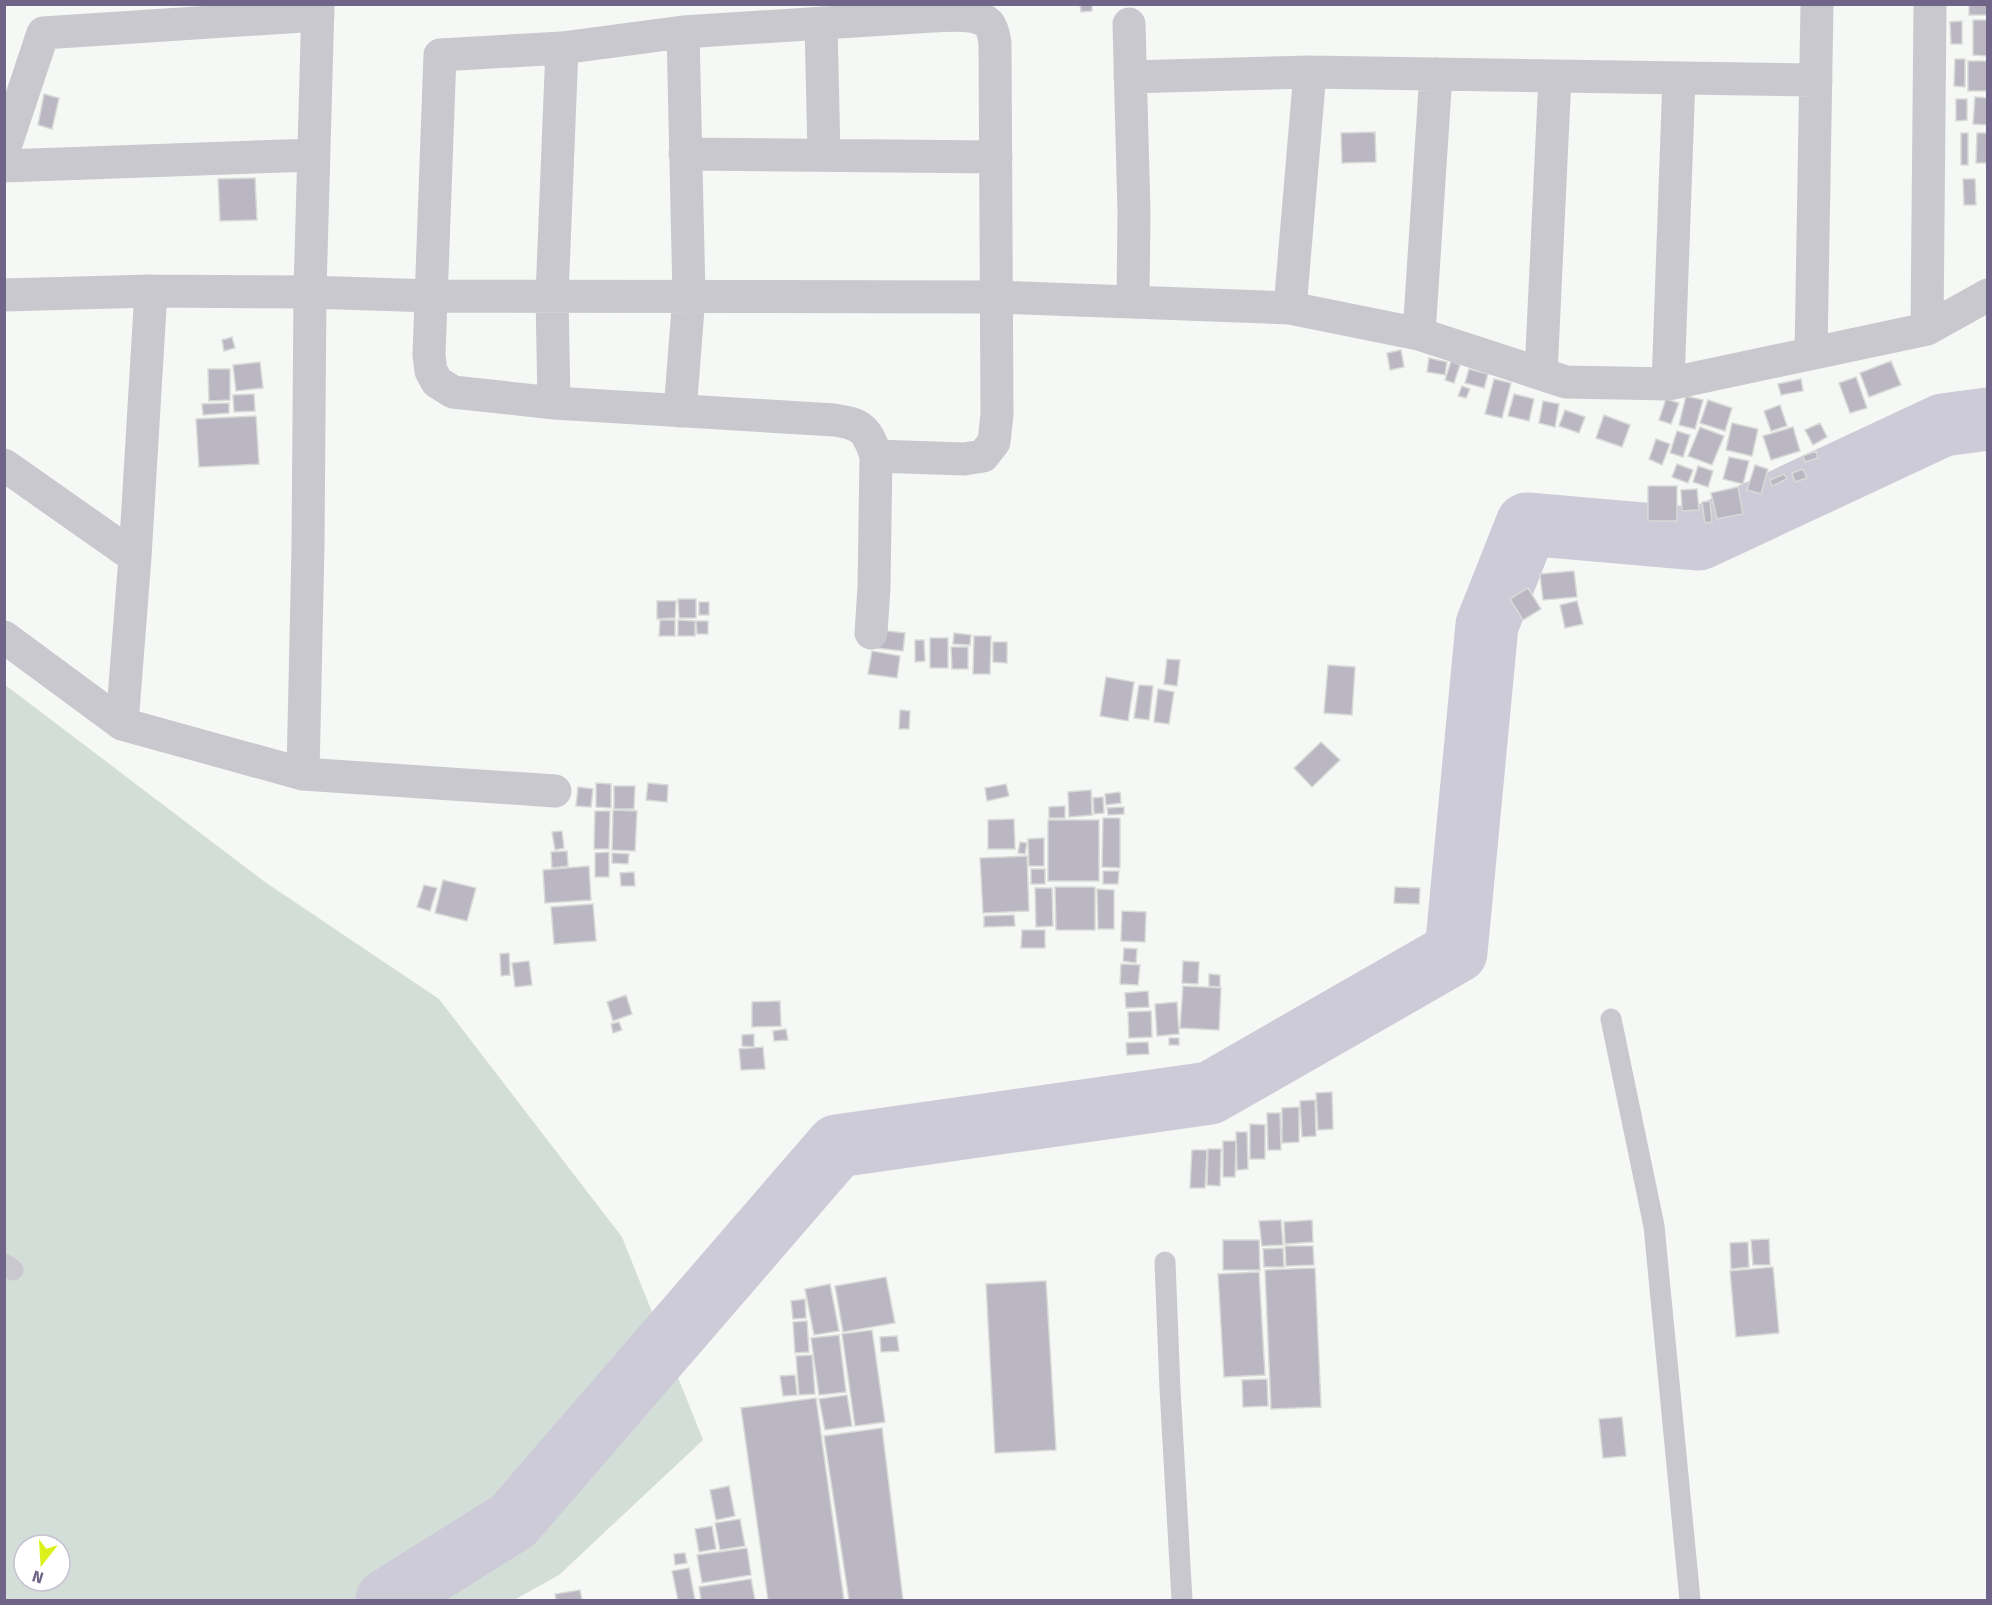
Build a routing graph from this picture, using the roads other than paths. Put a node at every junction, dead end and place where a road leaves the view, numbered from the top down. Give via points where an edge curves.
1 (1817, 4) edge
2 (1930, 4) edge
3 (318, 10) edge
4 (821, 23) junction
5 (1129, 24) dead end
6 (682, 32) junction
7 (562, 48) junction
8 (1310, 72) junction
9 (1436, 74) junction
10 (1555, 76) junction
11 (1130, 77) junction
12 (1679, 78) junction
13 (1816, 80) junction
14 (4, 150) edge
15 (686, 154) junction
16 (313, 155) junction
17 (824, 155) junction
18 (996, 157) junction
19 (4, 166) edge
20 (151, 291) junction
21 (310, 292) junction
22 (4, 295) edge
23 (1988, 295) edge
24 (432, 296) junction
25 (552, 296) junction
26 (688, 296) junction
27 (997, 297) junction
28 (1133, 301) junction
29 (1290, 308) junction
30 (1927, 329) junction
31 (1419, 334) junction
32 (1811, 354) junction
33 (1541, 374) junction
34 (1668, 384) junction
35 (554, 403) junction
36 (680, 411) junction
37 (876, 456) junction
38 (4, 465) edge
39 (135, 557) junction
40 (871, 633) dead end
41 (4, 636) edge
42 (122, 724) junction
43 (303, 774) junction
44 (555, 791) dead end
45 (1611, 1019) dead end
46 (1165, 1262) dead end
47 (1182, 1600) edge
48 (1690, 1600) edge

1 - 13 street
2 - 30 street
3 - 14 street via 43,33
3 - 16 street
4 - 6 street
4 - 17 street
4 - 18 street via 970,16 989,24 995,43
5 - 11 street
6 - 7 street
6 - 15 street
7 - 24 street via 440,55
7 - 25 street
8 - 9 street
8 - 11 street
8 - 29 street
9 - 10 street
9 - 31 street
10 - 12 street
10 - 33 street
11 - 28 street
12 - 13 street
12 - 34 street
13 - 32 street
15 - 17 street
15 - 26 street
16 - 19 street
16 - 21 street
17 - 18 street
18 - 27 street
20 - 21 street
20 - 22 street
20 - 39 street
21 - 24 street
21 - 43 street
23 - 30 street
24 - 25 street
24 - 35 street via 429,355 437,382 453,392
25 - 26 street
25 - 35 street
26 - 27 street
26 - 36 street
27 - 28 street
27 - 37 street via 998,414 994,442 983,456 964,459
28 - 29 street
29 - 31 street
30 - 32 street
31 - 33 street
32 - 34 street
33 - 34 street via 1566,382
35 - 36 street
36 - 37 street via 847,422 869,435
37 - 40 street
38 - 39 street
39 - 42 street
41 - 42 street
42 - 43 street
43 - 44 street
45 - 48 lane via 1654,1226
46 - 47 lane

